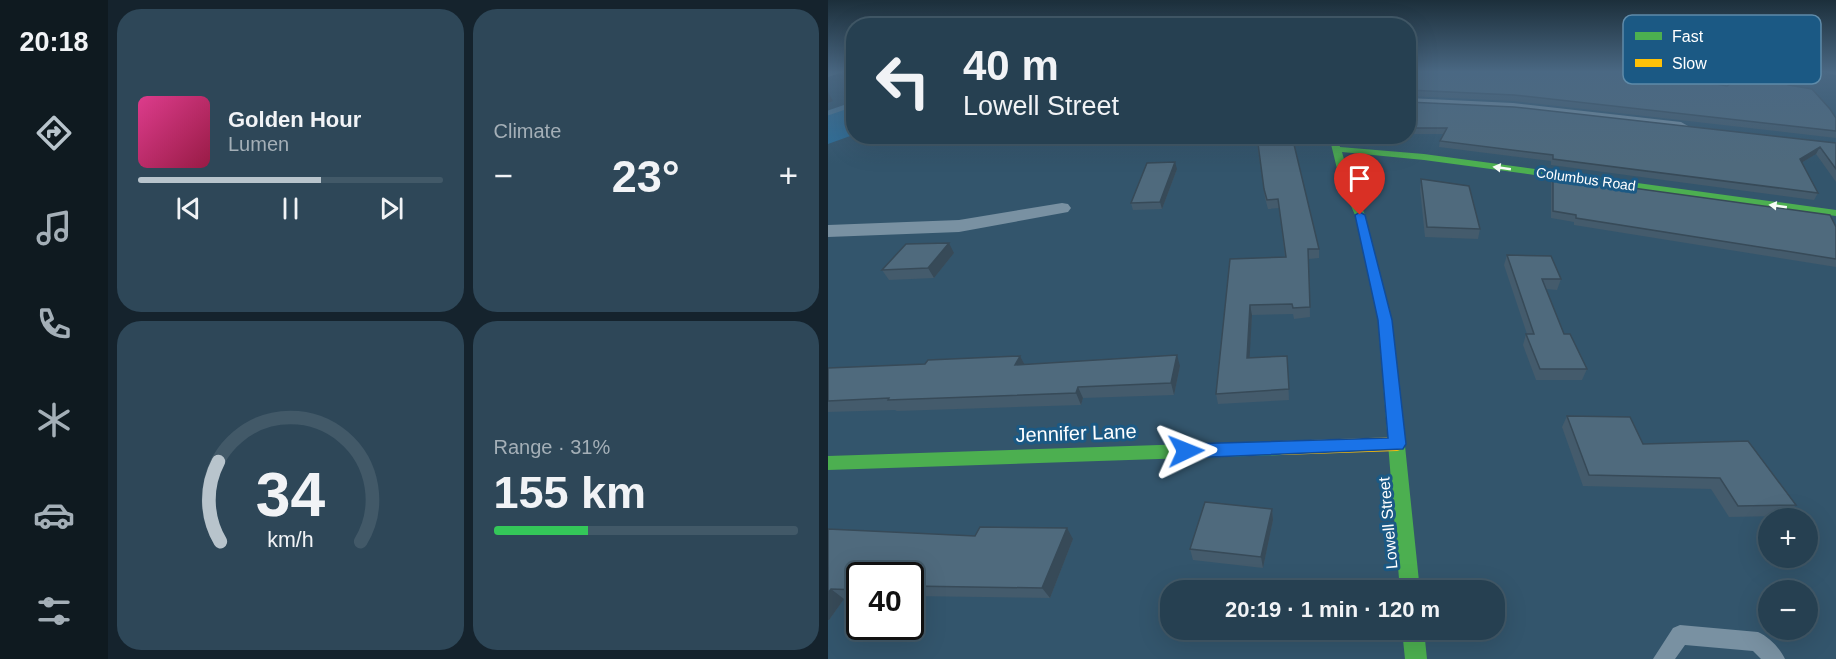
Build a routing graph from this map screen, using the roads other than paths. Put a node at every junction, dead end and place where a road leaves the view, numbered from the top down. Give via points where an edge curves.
1 (1416, 102) edge
2 (1695, 128) edge
3 (1334, 144) edge
4 (1340, 144) edge
5 (1062, 208) dead end
6 (1836, 213) edge
7 (828, 231) edge
8 (1397, 444) junction
9 (828, 463) edge
10 (1409, 580) edge
11 (1414, 640) edge
12 (1416, 659) edge
13 (1663, 659) edge
14 (1775, 659) edge

1 - 2 street via 1513,107
3 - 8 street, Lowell Street via 1360,215 1380,294 1389,345
6 -> 4 street, Columbus Road
5 - 7 street via 959,226
8 - 9 street, Jennifer Lane
8 - 10 street, Lowell Street
11 - 12 street
13 - 14 lane via 1680,635 1758,642

